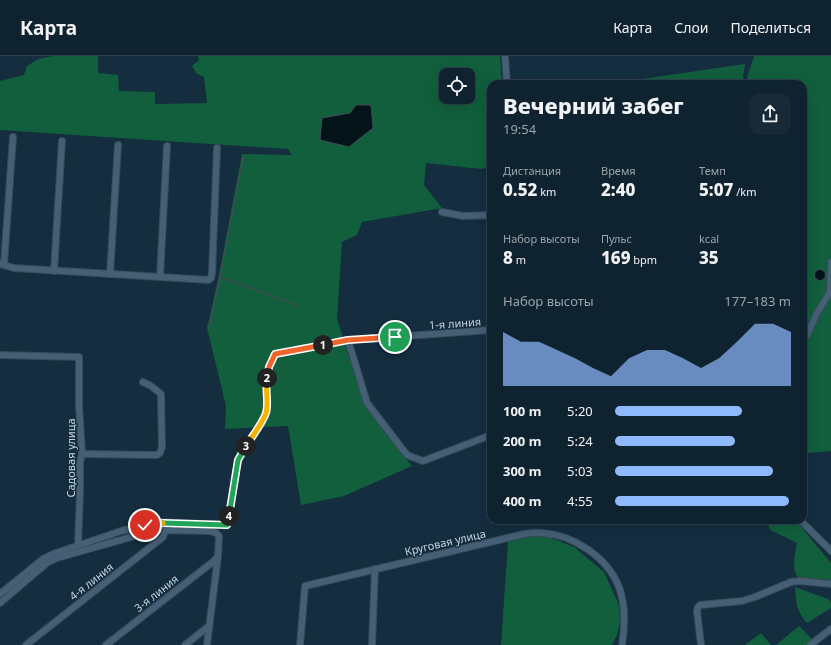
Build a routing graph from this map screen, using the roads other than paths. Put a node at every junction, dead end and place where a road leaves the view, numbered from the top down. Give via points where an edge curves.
1 (505, 56) edge
2 (507, 80) edge
3 (13, 137) dead end
4 (62, 141) dead end
5 (118, 145) dead end
6 (167, 146) dead end
7 (217, 148) dead end
8 (442, 212) dead end
9 (487, 215) edge
10 (831, 262) edge
11 (2, 264) edge
12 (54, 271) junction
13 (110, 274) junction
14 (160, 277) junction
15 (487, 330) edge
16 (807, 333) edge
17 (348, 340) junction
18 (0, 355) edge
19 (143, 382) dead end
20 (487, 437) edge
21 (82, 454) junction
22 (804, 524) edge
23 (165, 530) junction
24 (78, 545) junction
25 (831, 551) edge
26 (218, 556) junction
27 (375, 569) junction
28 (831, 584) edge
29 (0, 594) edge
30 (0, 603) edge
31 (209, 626) junction
32 (831, 629) edge
33 (26, 645) edge
34 (106, 645) edge
35 (185, 645) edge
36 (207, 645) edge
37 (300, 645) edge
38 (372, 645) edge
39 (622, 645) edge
40 (701, 645) edge
41 (810, 645) edge

1 - 2 street
3 - 11 street
4 - 12 street
5 - 13 street
6 - 14 street
7 - 14 street via 211,278 206,280
8 - 9 street via 463,216
10 - 16 street via 830,292
11 - 12 street via 8,267
12 - 13 street
13 - 14 street
15 - 17 street, 1-я линия
17 - 20 street via 367,403 407,456 423,461
17 - 24 street, 1-я линия via 275,354 269,367 266,386 266,412 238,460 227,525 160,522
18 - 21 street, Садовая улица via 79,356
19 - 21 street via 161,394 160,453
21 - 24 street, Садовая улица
22 - 25 street
23 - 26 street via 216,533
23 - 30 street via 156,530 57,558 48,562
23 - 33 street, 4-я линия via 164,537
24 - 29 street via 43,558
26 - 31 street
26 - 34 street, 3-я линия
27 - 37 street, Круговая улица via 305,586
27 - 38 street
27 - 39 street, Круговая улица via 524,534 542,533 573,540 598,557 619,587 624,611
28 - 40 street via 791,582 742,601 700,605 697,611
31 - 35 street
31 - 36 street
32 - 41 street

